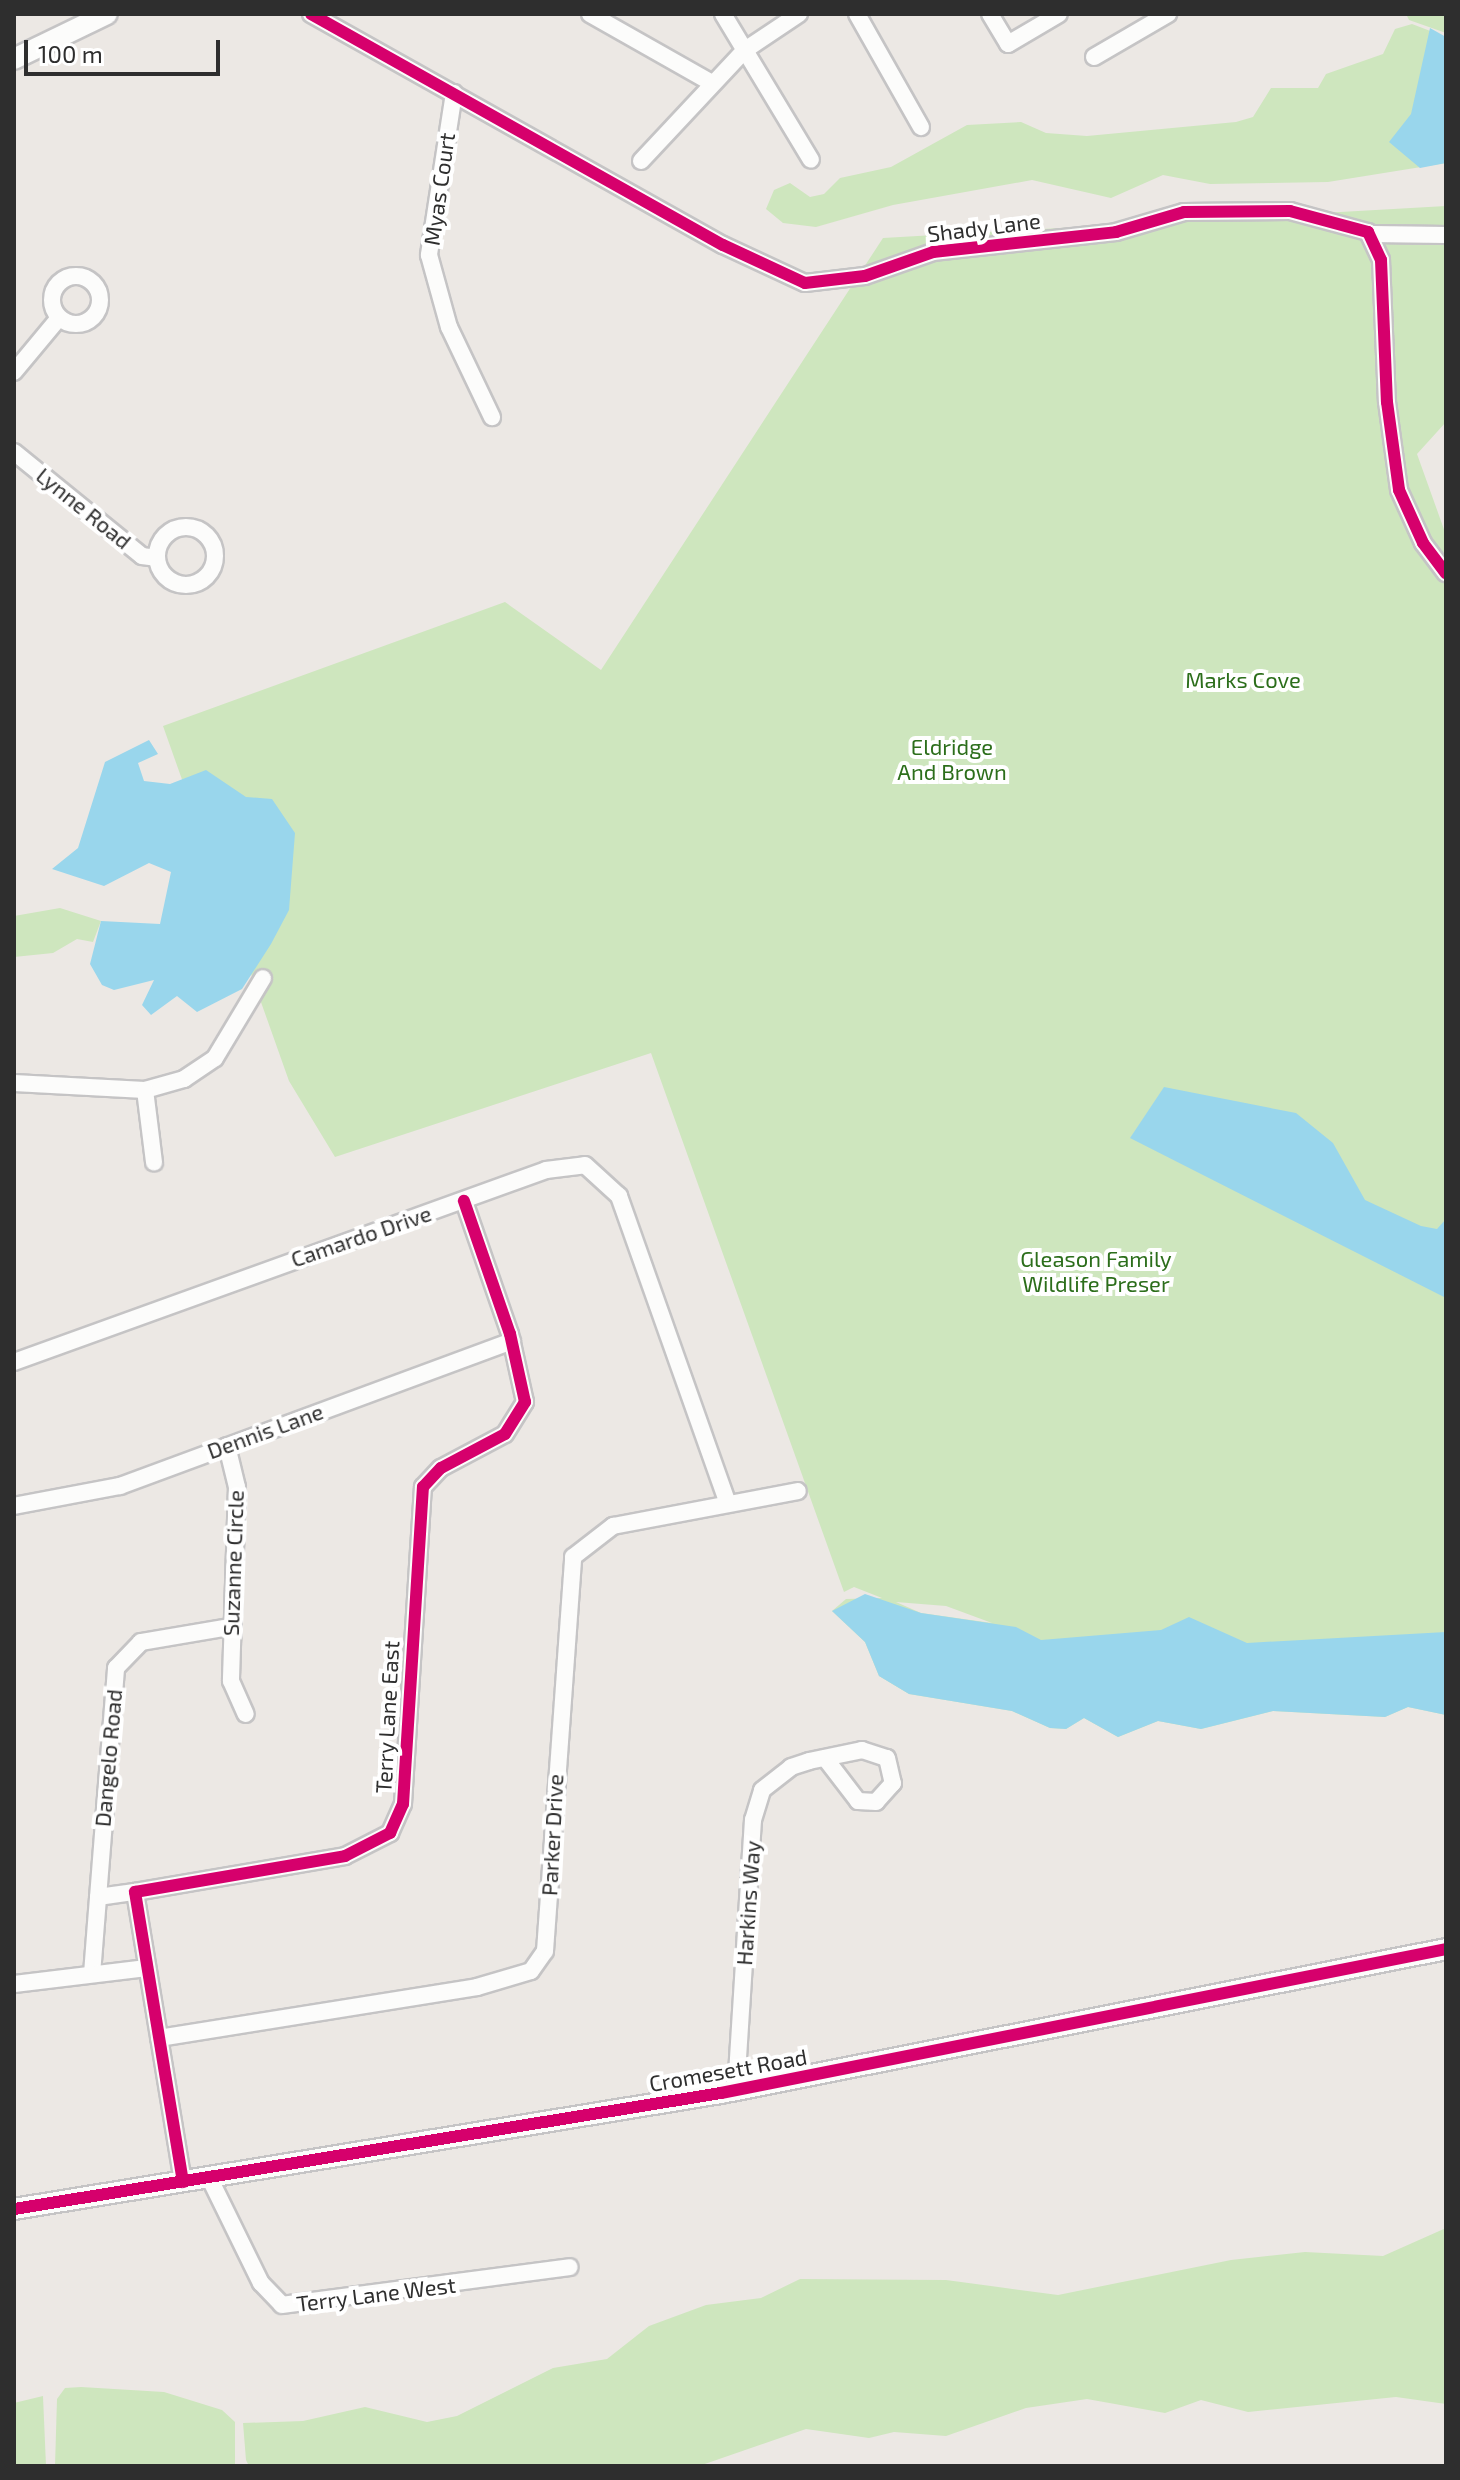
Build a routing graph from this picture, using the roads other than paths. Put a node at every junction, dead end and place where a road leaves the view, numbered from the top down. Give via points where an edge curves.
1 (107, 14) edge
2 (311, 14) edge
3 (590, 14) edge
4 (723, 14) edge
5 (799, 14) edge
6 (857, 14) edge
7 (990, 14) edge
8 (1059, 14) edge
9 (1168, 14) edge
10 (87, 19) edge
11 (745, 50) junction
12 (1094, 57) dead end
13 (14, 59) edge
14 (712, 83) junction
15 (454, 93) junction
16 (921, 127) dead end
17 (811, 160) dead end
18 (641, 161) dead end
19 (1372, 234) junction
20 (1446, 235) edge
21 (59, 318) dead end
22 (14, 372) edge
23 (492, 417) dead end
24 (14, 452) edge
25 (156, 558) dead end
26 (1446, 573) edge
27 (263, 978) dead end
28 (14, 1083) edge
29 (145, 1090) junction
30 (154, 1162) dead end
31 (464, 1201) junction
32 (512, 1341) junction
33 (14, 1362) edge
34 (227, 1446) junction
35 (798, 1491) dead end
36 (728, 1503) junction
37 (14, 1506) edge
38 (230, 1627) junction
39 (246, 1714) dead end
40 (825, 1758) dead end
41 (135, 1892) junction
42 (98, 1897) junction
43 (1446, 1949) edge
44 (147, 1968) junction
45 (92, 1974) junction
46 (14, 1984) edge
47 (159, 2038) junction
48 (736, 2090) junction
49 (209, 2177) junction
50 (183, 2182) junction
51 (14, 2209) edge
52 (570, 2267) dead end

1 - 10 street
2 - 15 street, Shady Lane
3 - 14 street
4 - 11 street
5 - 11 street
6 - 16 street
7 - 8 street via 1008,44
9 - 12 street
10 - 13 street
11 - 14 street
11 - 17 street
14 - 18 street
15 - 19 street, Shady Lane via 723,245 805,283 865,276 933,252 1116,232 1184,212 1290,211
15 - 23 street, Myas Court via 429,255 442,309
19 - 20 street, Shady Lane
19 - 26 street via 1381,260 1387,402 1399,490 1423,543
21 - 22 street
24 - 25 street, Lynne Road via 142,556
27 - 29 street via 207,1066
28 - 29 street
29 - 30 street
31 - 32 street, Terry Lane East
31 - 33 street, Camardo Drive
31 - 36 street, Camardo Drive via 572,1164 611,1182
32 - 34 street, Dennis Lane
32 - 41 street, Terry Lane East via 523,1411 505,1434 441,1468 423,1487 403,1804 390,1833 345,1856
34 - 37 street, Dennis Lane via 120,1486
34 - 38 street, Suzanne Circle via 237,1487
35 - 36 street, Parker Drive
36 - 47 street, Parker Drive via 613,1526 573,1557 545,1951 538,1964 518,1978 477,1987
38 - 39 street, Suzanne Circle via 231,1681
38 - 42 street, Dangelo Road via 141,1642 116,1668
40 - 48 street, Harkins Way via 781,1772 756,1804
41 - 42 street, Terry Lane East
41 - 44 street
42 - 45 street, Dangelo Road
43 - 48 street, Cromesett Road
44 - 45 street
44 - 47 street
45 - 46 street
47 - 50 street
48 - 49 street, Cromesett Road
49 - 50 street, Cromesett Road
49 - 52 street, Terry Lane West via 261,2283 282,2305
50 - 51 street, Cromesett Road

